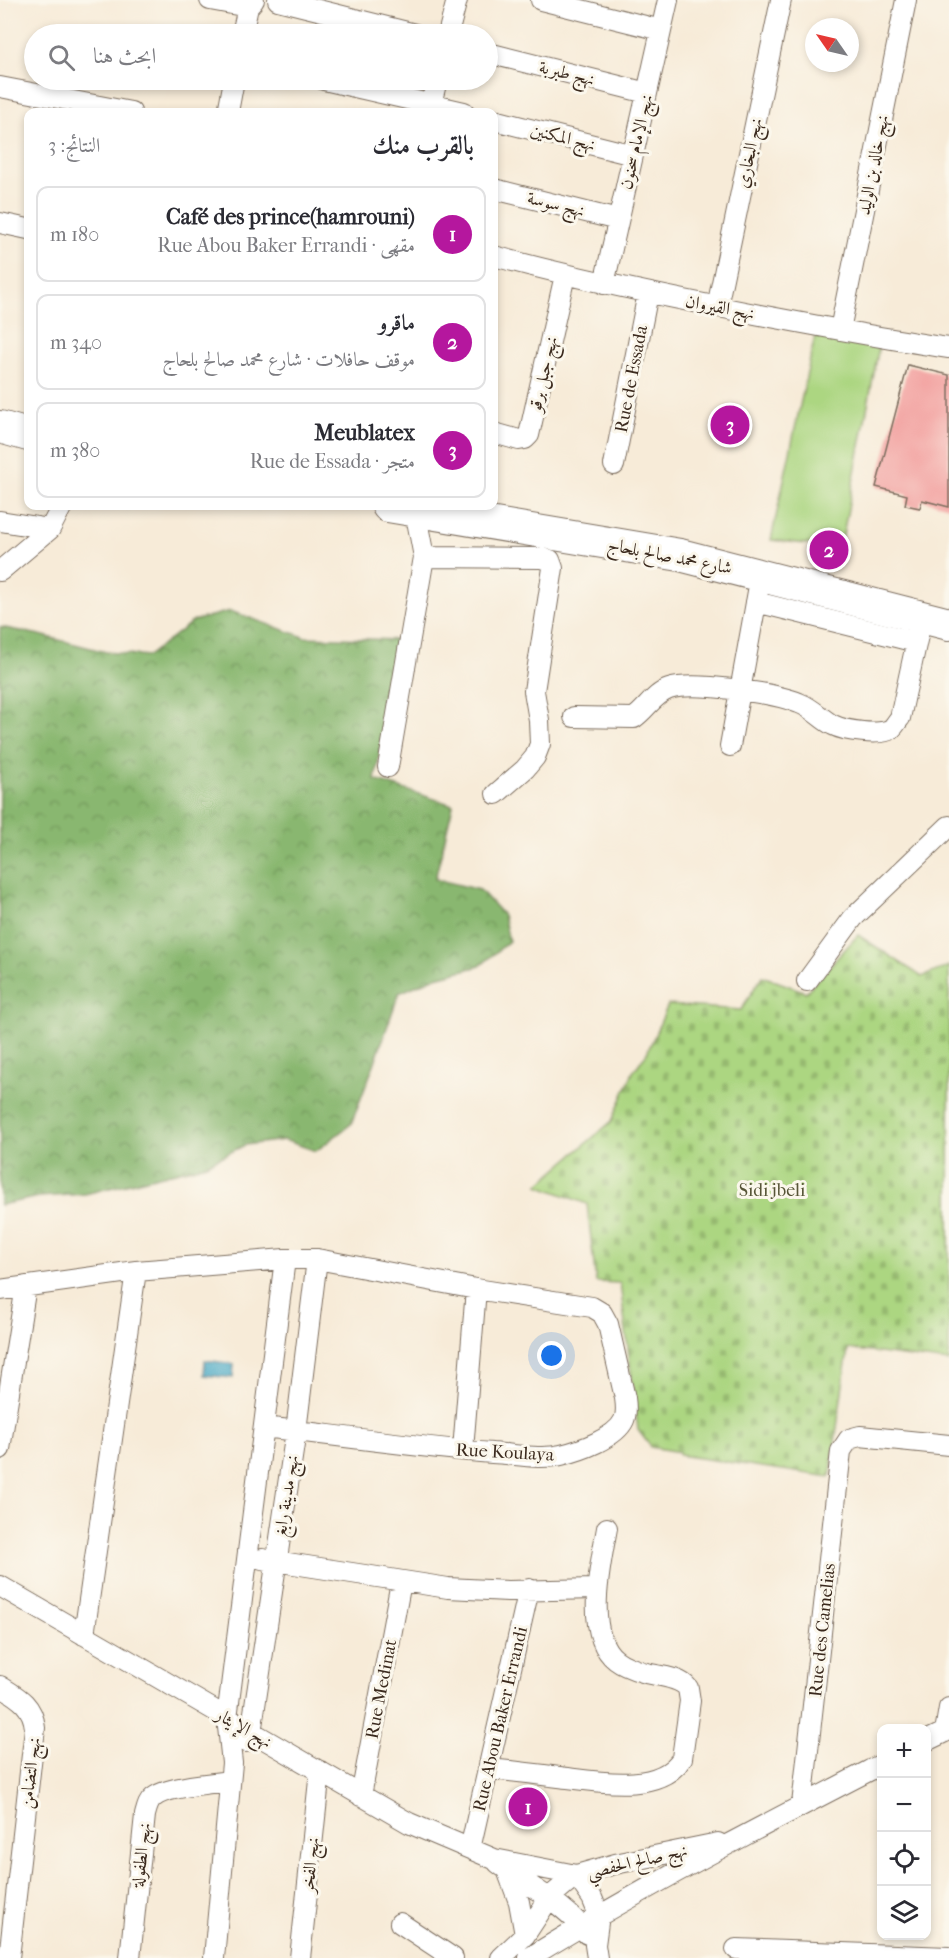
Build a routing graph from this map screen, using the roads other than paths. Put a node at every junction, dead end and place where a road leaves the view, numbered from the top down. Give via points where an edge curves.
1 (210, 0) edge
2 (278, 0) edge
3 (457, 0) edge
4 (541, 0) edge
5 (668, 0) edge
6 (781, 0) edge
7 (906, 0) edge
8 (251, 3) edge
9 (245, 24) edge
10 (375, 24) edge
11 (451, 24) edge
12 (661, 30) junction
13 (498, 56) edge
14 (0, 87) edge
15 (232, 90) edge
16 (362, 90) edge
17 (434, 90) edge
18 (647, 93) junction
19 (110, 108) edge
20 (229, 108) edge
21 (430, 108) edge
22 (498, 121) edge
23 (633, 155) junction
24 (498, 190) edge
25 (618, 220) junction
26 (0, 223) edge
27 (24, 228) edge
28 (498, 261) edge
29 (565, 275) junction
30 (604, 284) junction
31 (648, 293) junction
32 (717, 307) junction
33 (840, 330) junction
34 (949, 348) edge
35 (0, 427) edge
36 (24, 434) edge
37 (498, 435) edge
38 (0, 447) edge
39 (24, 452) edge
40 (614, 465) dead end
41 (498, 503) edge
42 (60, 510) edge
43 (402, 510) edge
44 (413, 510) edge
45 (0, 521) edge
46 (50, 528) junction
47 (423, 557) junction
48 (0, 571) edge
49 (770, 579) junction
50 (949, 602) edge
51 (929, 628) edge
52 (740, 690) junction
53 (574, 717) dead end
54 (730, 746) dead end
55 (388, 767) dead end
56 (496, 794) dead end
57 (949, 826) edge
58 (807, 981) dead end
59 (285, 1259) junction
60 (317, 1259) junction
61 (136, 1270) junction
62 (26, 1286) junction
63 (476, 1289) junction
64 (0, 1290) edge
65 (264, 1427) junction
66 (296, 1431) junction
67 (949, 1445) edge
68 (0, 1449) edge
69 (464, 1450) junction
70 (607, 1528) dead end
71 (248, 1556) junction
72 (275, 1562) junction
73 (401, 1582) junction
74 (0, 1586) edge
75 (529, 1589) junction
76 (596, 1589) junction
77 (84, 1635) junction
78 (0, 1686) edge
79 (949, 1708) edge
80 (227, 1718) junction
81 (947, 1731) edge
82 (251, 1733) junction
83 (931, 1739) edge
84 (877, 1767) edge
85 (489, 1769) junction
86 (320, 1771) junction
87 (231, 1772) junction
88 (361, 1796) junction
89 (802, 1805) junction
90 (732, 1841) junction
91 (470, 1849) junction
92 (500, 1865) junction
93 (576, 1875) junction
94 (550, 1897) junction
95 (599, 1915) junction
96 (400, 1923) dead end
97 (581, 1925) junction
98 (525, 1935) junction
99 (736, 1949) dead end
100 (599, 1954) edge
101 (949, 1957) edge
102 (9, 1958) edge
103 (130, 1958) edge
104 (214, 1958) edge
105 (300, 1958) edge
106 (453, 1958) edge
107 (501, 1958) edge
108 (529, 1958) edge

1 - 8 street
2 - 10 street
3 - 11 street
4 - 12 street
5 - 12 street, نهج الإمام سحنون
6 - 32 street, نهج البخاري
7 - 33 street, نهج خالد بن الوليد
8 - 9 street
12 - 18 street, نهج الإمام سحنون
13 - 18 street, نهج طبربة
14 - 19 street
15 - 20 street
16 - 21 street
17 - 21 street
18 - 23 street, نهج الإمام سحنون
22 - 23 street, نهج المكنين
23 - 25 street, نهج الإمام سحنون
24 - 25 street, نهج سوسة
25 - 30 street, نهج الإمام سحنون
26 - 27 street
28 - 29 street, نهج القيروان
29 - 30 street, نهج القيروان
29 - 37 street, نهج جبل برقو via 530,435 519,440
30 - 31 street, نهج القيروان
31 - 32 street, نهج القيروان
31 - 40 street, Rue de Essada
32 - 33 street, نهج القيروان
33 - 34 street, نهج القيروان
35 - 36 main road
38 - 39 main road
41 - 49 main road, شارع محمد صالح بلحاج via 680,533
42 - 46 street
43 - 47 street
44 - 49 main road, شارع محمد صالح بلحاج via 680,555
45 - 46 street
46 - 48 street
47 - 55 street
47 - 56 street via 542,558 550,560 553,568 534,691 540,744 525,769
49 - 50 main road, شارع محمد صالح بلحاج
49 - 51 main road, شارع محمد صالح بلحاج
49 - 52 street
51 - 52 street via 900,718 891,729 843,730 797,702
52 - 53 street via 680,687 666,690 634,718
52 - 54 street
57 - 58 street via 853,918
59 - 60 street, Rue Koulaya
59 - 61 street, Rue Koulaya
59 - 65 street, نهج مدينة رابغ
60 - 63 street, Rue Koulaya
60 - 66 street, نهج مدينة رابغ
61 - 62 street, Rue Koulaya
61 - 77 street
62 - 64 street, Rue Koulaya
62 - 68 street
63 - 69 street
63 - 69 street, Rue Koulaya via 592,1307 602,1313 626,1398 626,1414 610,1436 561,1455
65 - 66 street, Rue Koulaya
65 - 71 street, نهج مدينة رابغ
66 - 69 street, Rue Koulaya
66 - 72 street, نهج مدينة رابغ
67 - 89 street, Rue des Camelias via 860,1436 845,1442 840,1455
70 - 76 street
71 - 72 street
71 - 80 street, نهج مدينة رابغ
72 - 73 street
72 - 82 street, نهج مدينة رابغ
73 - 75 street via 448,1588
73 - 88 street, Rue Medinat
74 - 77 street, نهج الإيثار
75 - 76 street
75 - 85 street, Rue Abou Baker Errandi
76 - 85 street via 602,1637 612,1656 634,1670 679,1681 688,1688 684,1751 677,1766 648,1780 624,1784
77 - 80 street, نهج الإيثار
78 - 102 street, نهج التضامن via 28,1706 35,1728
79 - 81 street
80 - 82 street, نهج الإيثار
80 - 87 street, نهج مدينة رابغ
81 - 83 street
82 - 86 street, نهج الإيثار
82 - 87 street
84 - 89 street, نهج صالح الحفصي
85 - 91 street, Rue Abou Baker Errandi
86 - 88 street, نهج الإيثار
86 - 105 street, نهج الفخر
87 - 103 street, نهج الطفولة via 159,1793 150,1800 145,1815
87 - 104 street, نهج مدينة رابغ
88 - 91 street, نهج الإيثار via 409,1823
89 - 90 street, نهج صالح الحفصي
90 - 93 street, نهج صالح الحفصي via 626,1861
90 - 95 street, نهج صالح الحفصي
91 - 92 street, نهج الإيثار
92 - 93 street
92 - 94 street
92 - 98 street via 519,1902
93 - 94 street, نهج صالح الحفصي
93 - 95 street
94 - 97 street
94 - 98 street, نهج صالح الحفصي
95 - 97 street, نهج صالح الحفصي
95 - 100 street
96 - 106 street
97 - 100 street
97 - 108 street, نهج صالح الحفصي
98 - 107 street, نهج صالح الحفصي
99 - 101 street

